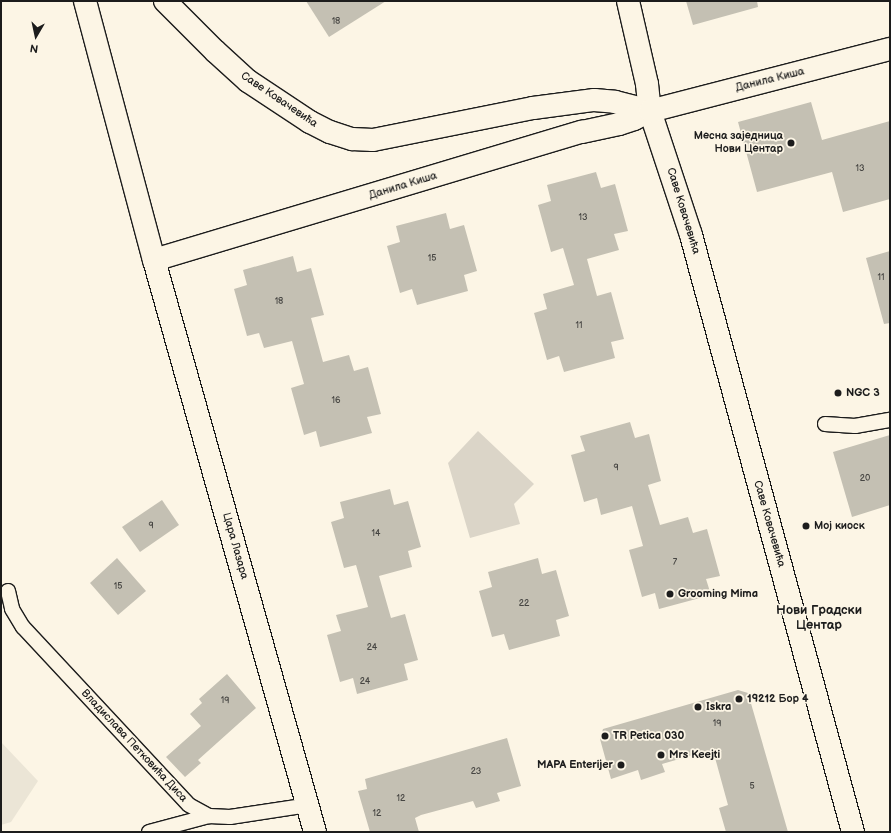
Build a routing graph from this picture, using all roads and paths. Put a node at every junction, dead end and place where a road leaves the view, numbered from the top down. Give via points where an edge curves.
1 (85, 1) edge
2 (165, 1) edge
3 (628, 1) edge
4 (890, 49) edge
5 (650, 111) junction
6 (154, 260) junction
7 (890, 420) edge
8 (825, 424) dead end
9 (8, 591) dead end
10 (308, 805) junction
11 (209, 816) junction
12 (149, 832) edge
13 (314, 832) edge
14 (853, 832) edge

1 - 6 street, Цара Лазара
2 - 5 street, Саве Ковачевића via 248,81 310,122 352,139 373,140 533,108 594,100 615,102
3 - 5 street via 647,84
4 - 5 street, Данила Киша
5 - 6 street, Данила Киша via 619,124 582,132
5 - 14 street, Саве Ковачевића via 691,235
6 - 10 street, Цара Лазара
7 - 8 lane via 854,426
9 - 11 lane, Владислава Петковића Диса via 12,609 23,627 189,805
10 - 11 lane, Владислава Петковића Диса via 230,817
10 - 13 street, Цара Лазара
11 - 12 lane

